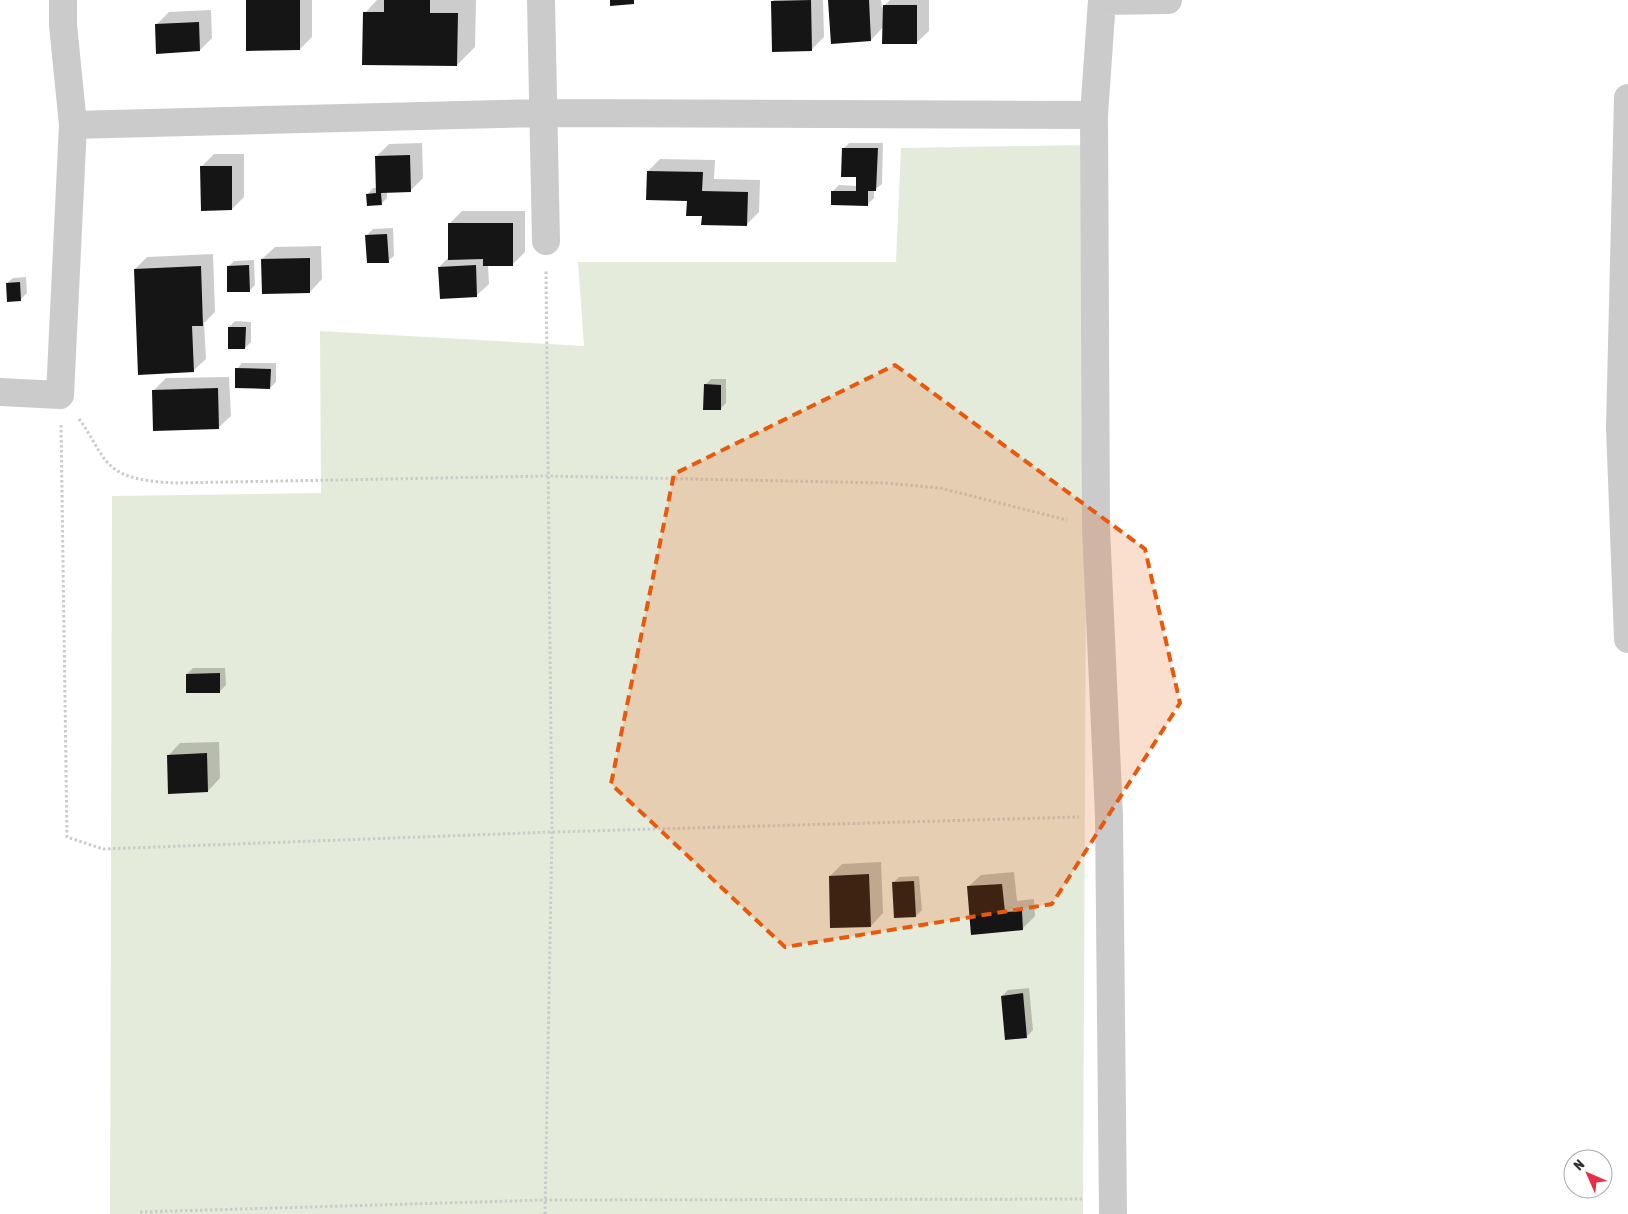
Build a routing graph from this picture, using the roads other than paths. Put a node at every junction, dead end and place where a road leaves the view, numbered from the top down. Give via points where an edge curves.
1 (63, 0) edge
2 (541, 0) edge
3 (1168, 0) edge
4 (1102, 1) edge
5 (1628, 98) edge
6 (542, 113) junction
7 (1094, 115) junction
8 (73, 125) junction
9 (546, 241) road end
10 (0, 392) edge
11 (1628, 639) edge
12 (1113, 1206) edge

1 - 8 street
2 - 6 street
3 - 4 street
4 - 7 street
5 - 11 street via 1620,427
6 - 7 street
6 - 8 street
6 - 9 street
7 - 12 street via 1096,528 1109,816
8 - 10 street via 60,395

